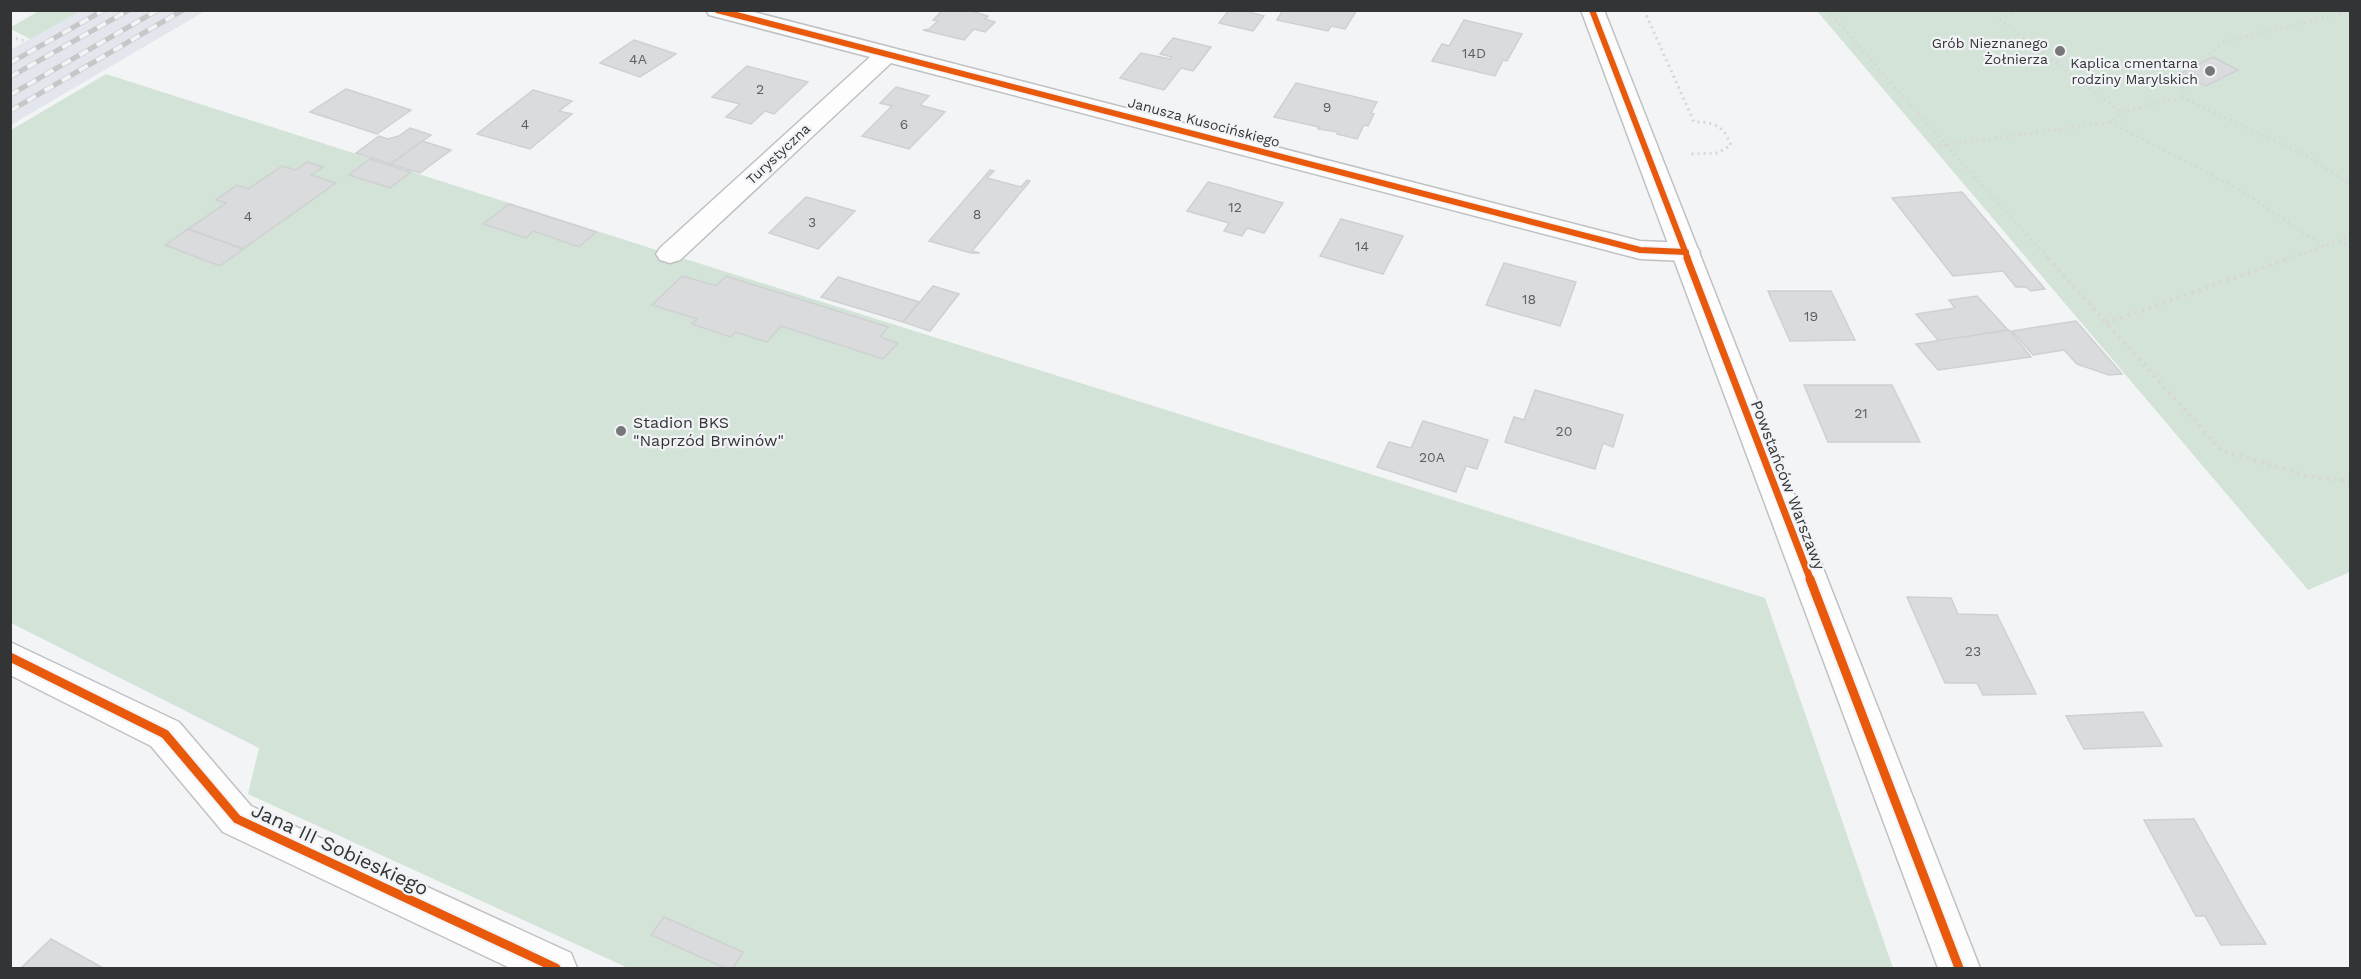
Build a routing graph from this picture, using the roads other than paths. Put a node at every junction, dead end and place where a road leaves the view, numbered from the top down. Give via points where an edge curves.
1 (717, 10) edge
2 (1592, 10) edge
3 (887, 54) junction
4 (1686, 252) junction
5 (670, 254) dead end
6 (10, 657) edge
7 (556, 969) edge
8 (1959, 969) edge

1 - 3 street, Janusza Kusocińskiego
2 - 4 street, Powstańców Warszawy
3 - 4 street, Janusza Kusocińskiego via 1640,250
3 - 5 street, Turystyczna
4 - 8 street, Powstańców Warszawy
6 - 7 street, Jana III Sobieskiego via 165,734 237,819

